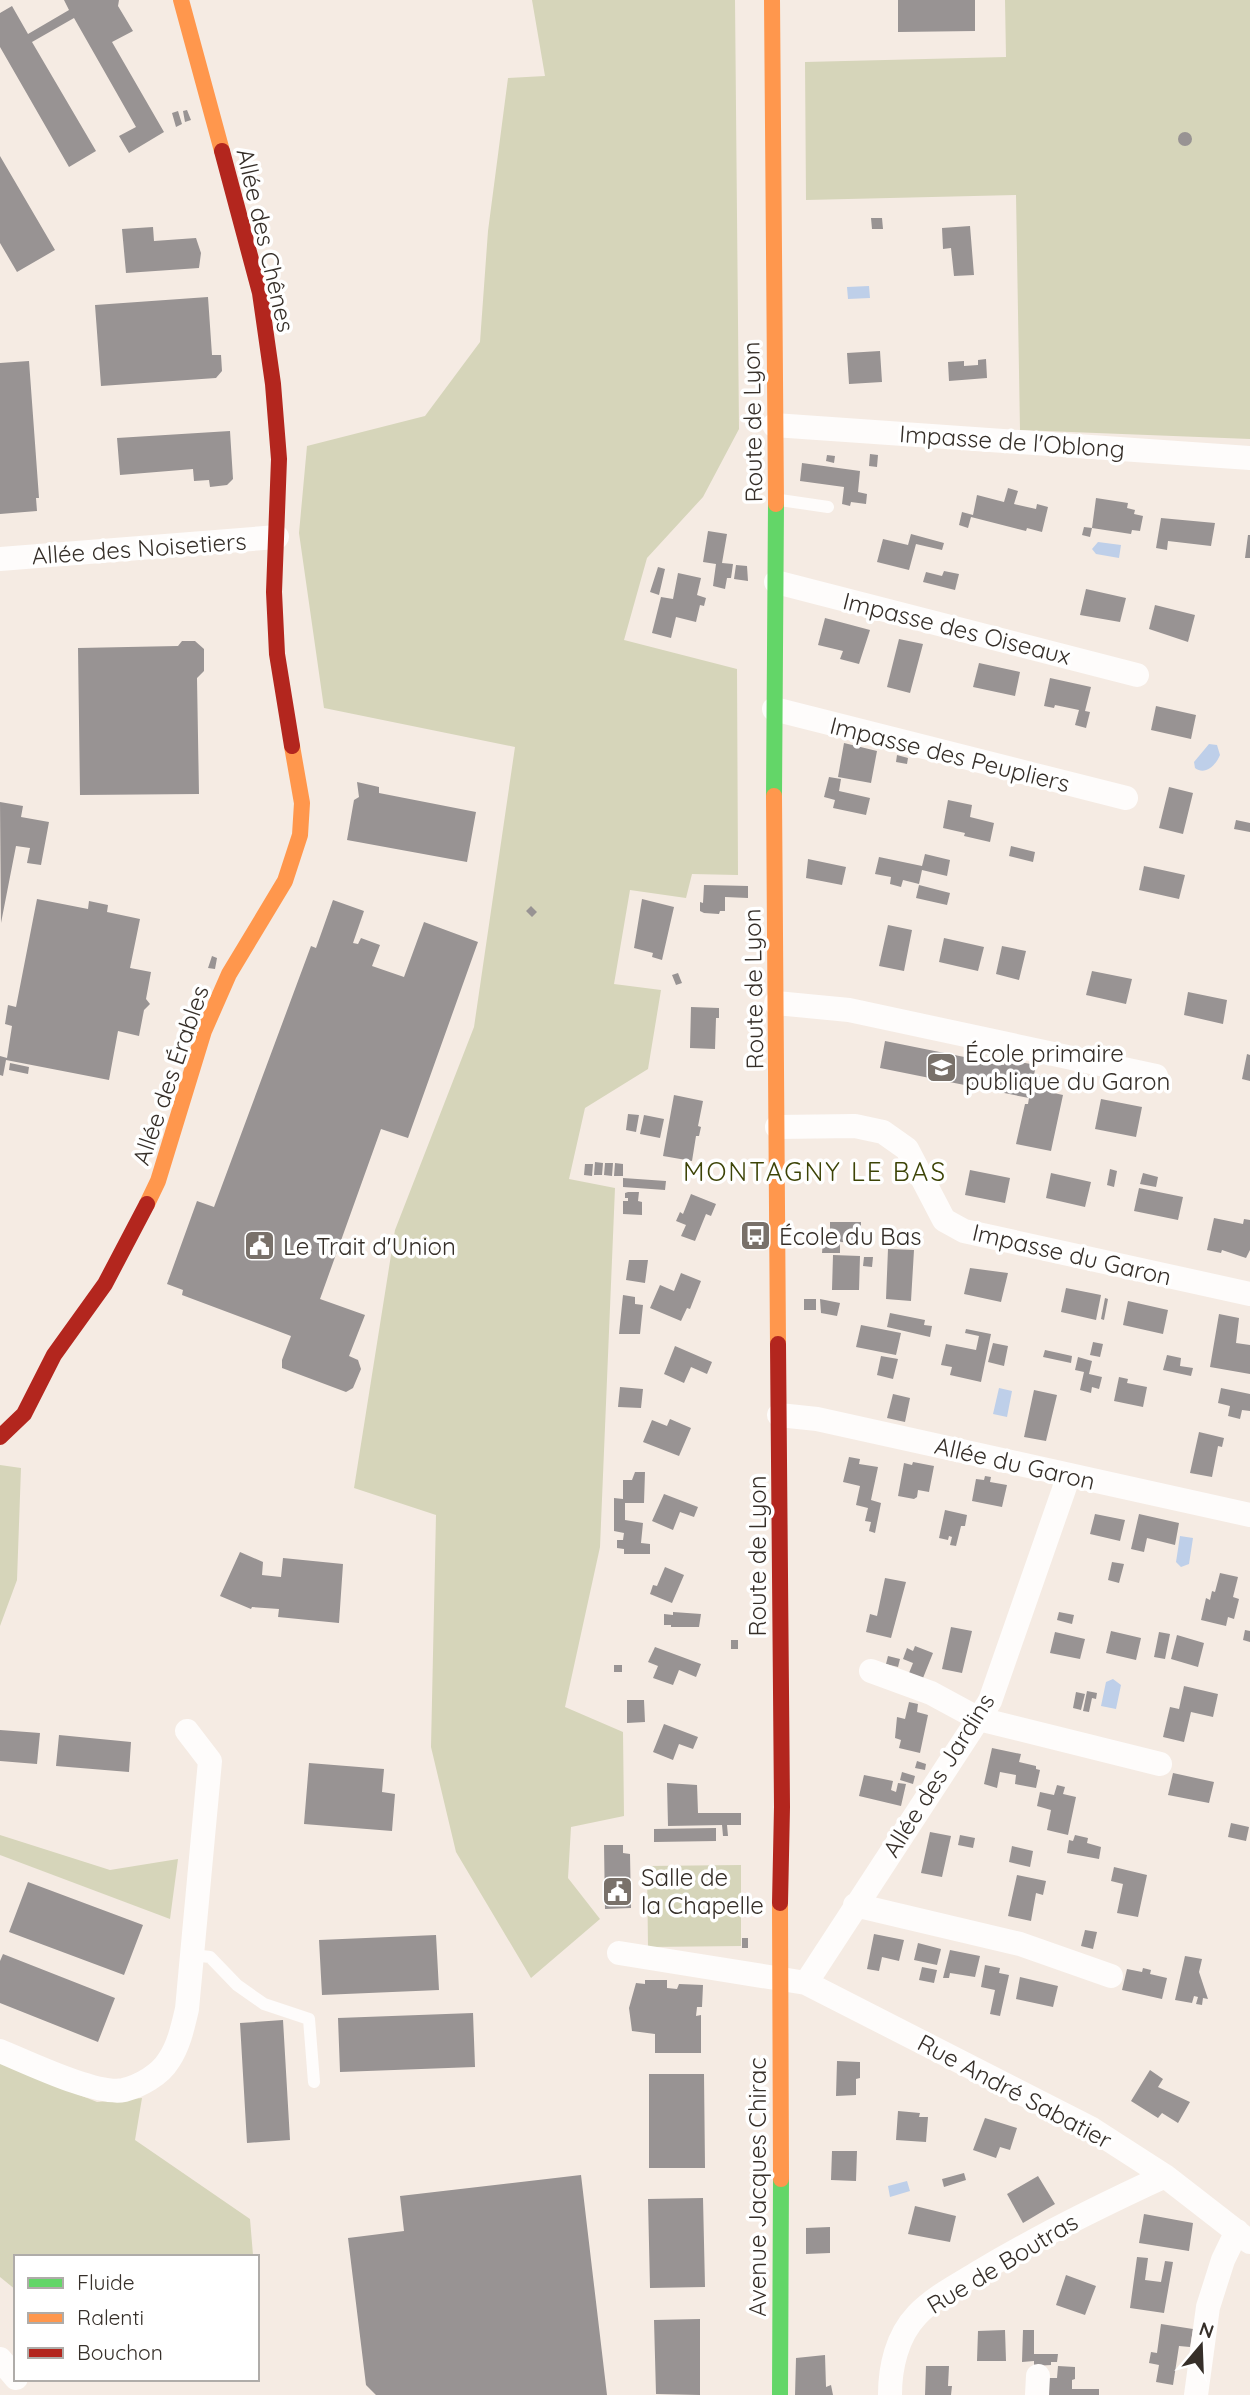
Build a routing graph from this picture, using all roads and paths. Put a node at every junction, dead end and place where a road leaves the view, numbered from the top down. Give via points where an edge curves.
1 (181, 0) edge
2 (772, 0) edge
3 (774, 425) junction
4 (1250, 458) edge
5 (776, 499) junction
6 (828, 508) dead end
7 (277, 537) junction
8 (0, 559) edge
9 (776, 582) junction
10 (1138, 675) dead end
11 (774, 709) junction
12 (1126, 798) dead end
13 (776, 1003) junction
14 (1156, 1076) dead end
15 (777, 1127) junction
16 (1250, 1294) edge
17 (779, 1415) junction
18 (2, 1436) edge
19 (1069, 1475) junction
20 (1250, 1515) edge
21 (871, 1671) dead end
22 (979, 1719) junction
23 (187, 1731) dead end
24 (1160, 1764) dead end
25 (855, 1905) junction
26 (619, 1953) dead end
27 (192, 1955) junction
28 (1111, 1976) dead end
29 (779, 1978) junction
30 (806, 1983) junction
31 (0, 2051) edge
32 (314, 2082) dead end
33 (1165, 2176) junction
34 (1243, 2237) edge
35 (0, 2359) edge
36 (14, 2376) edge
37 (18, 2381) edge
38 (30, 2395) edge
39 (780, 2395) edge
40 (890, 2395) edge
41 (1196, 2395) edge

1 - 7 main road, Allée des Chênes via 260,293 279,459
2 - 3 main road, Route de Lyon
3 - 4 street, Impasse de l'Oblong
3 - 5 main road, Route de Lyon
5 - 6 lane
5 - 9 main road, Route de Lyon
7 - 8 street, Allée des Noisetiers
7 - 18 main road, Allée des Érables via 277,654 302,803 300,835 285,881 229,974 204,1031 158,1181 134,1233 105,1284 54,1355 24,1414
9 - 10 street, Impasse des Oiseaux
9 - 11 main road, Route de Lyon
11 - 12 street, Impasse des Peupliers
11 - 13 main road, Route de Lyon
13 - 14 street via 849,1010
13 - 15 main road, Route de Lyon
15 - 16 street, Impasse du Garon via 855,1126 883,1132 907,1149 944,1220 964,1231
15 - 17 main road, Route de Lyon
17 - 19 street, Allée du Garon via 817,1419
17 - 29 main road, Route de Lyon
19 - 20 street, Allée du Garon
19 - 22 street, Allée des Jardins via 990,1701
21 - 22 street via 932,1693
22 - 24 street
22 - 25 street, Allée des Jardins
23 - 27 street via 210,1760
25 - 28 street via 1020,1944
25 - 30 street, Allée des Jardins
26 - 29 street, Rue André Sabatier
27 - 31 street via 180,2037 168,2062 150,2079 122,2091 90,2086
27 - 32 lane via 210,1957 264,2004 309,2019
29 - 30 street, Rue André Sabatier
29 - 39 main road, Avenue Jacques Chirac
30 - 33 street, Rue André Sabatier via 1092,2129
33 - 34 street, Rue André Sabatier
33 - 40 street, Rue de Boutras via 1085,2213 942,2295 916,2316 899,2344 890,2373
34 - 41 street, Rue André Sabatier via 1223,2260 1208,2306
35 - 36 street
37 - 38 street

